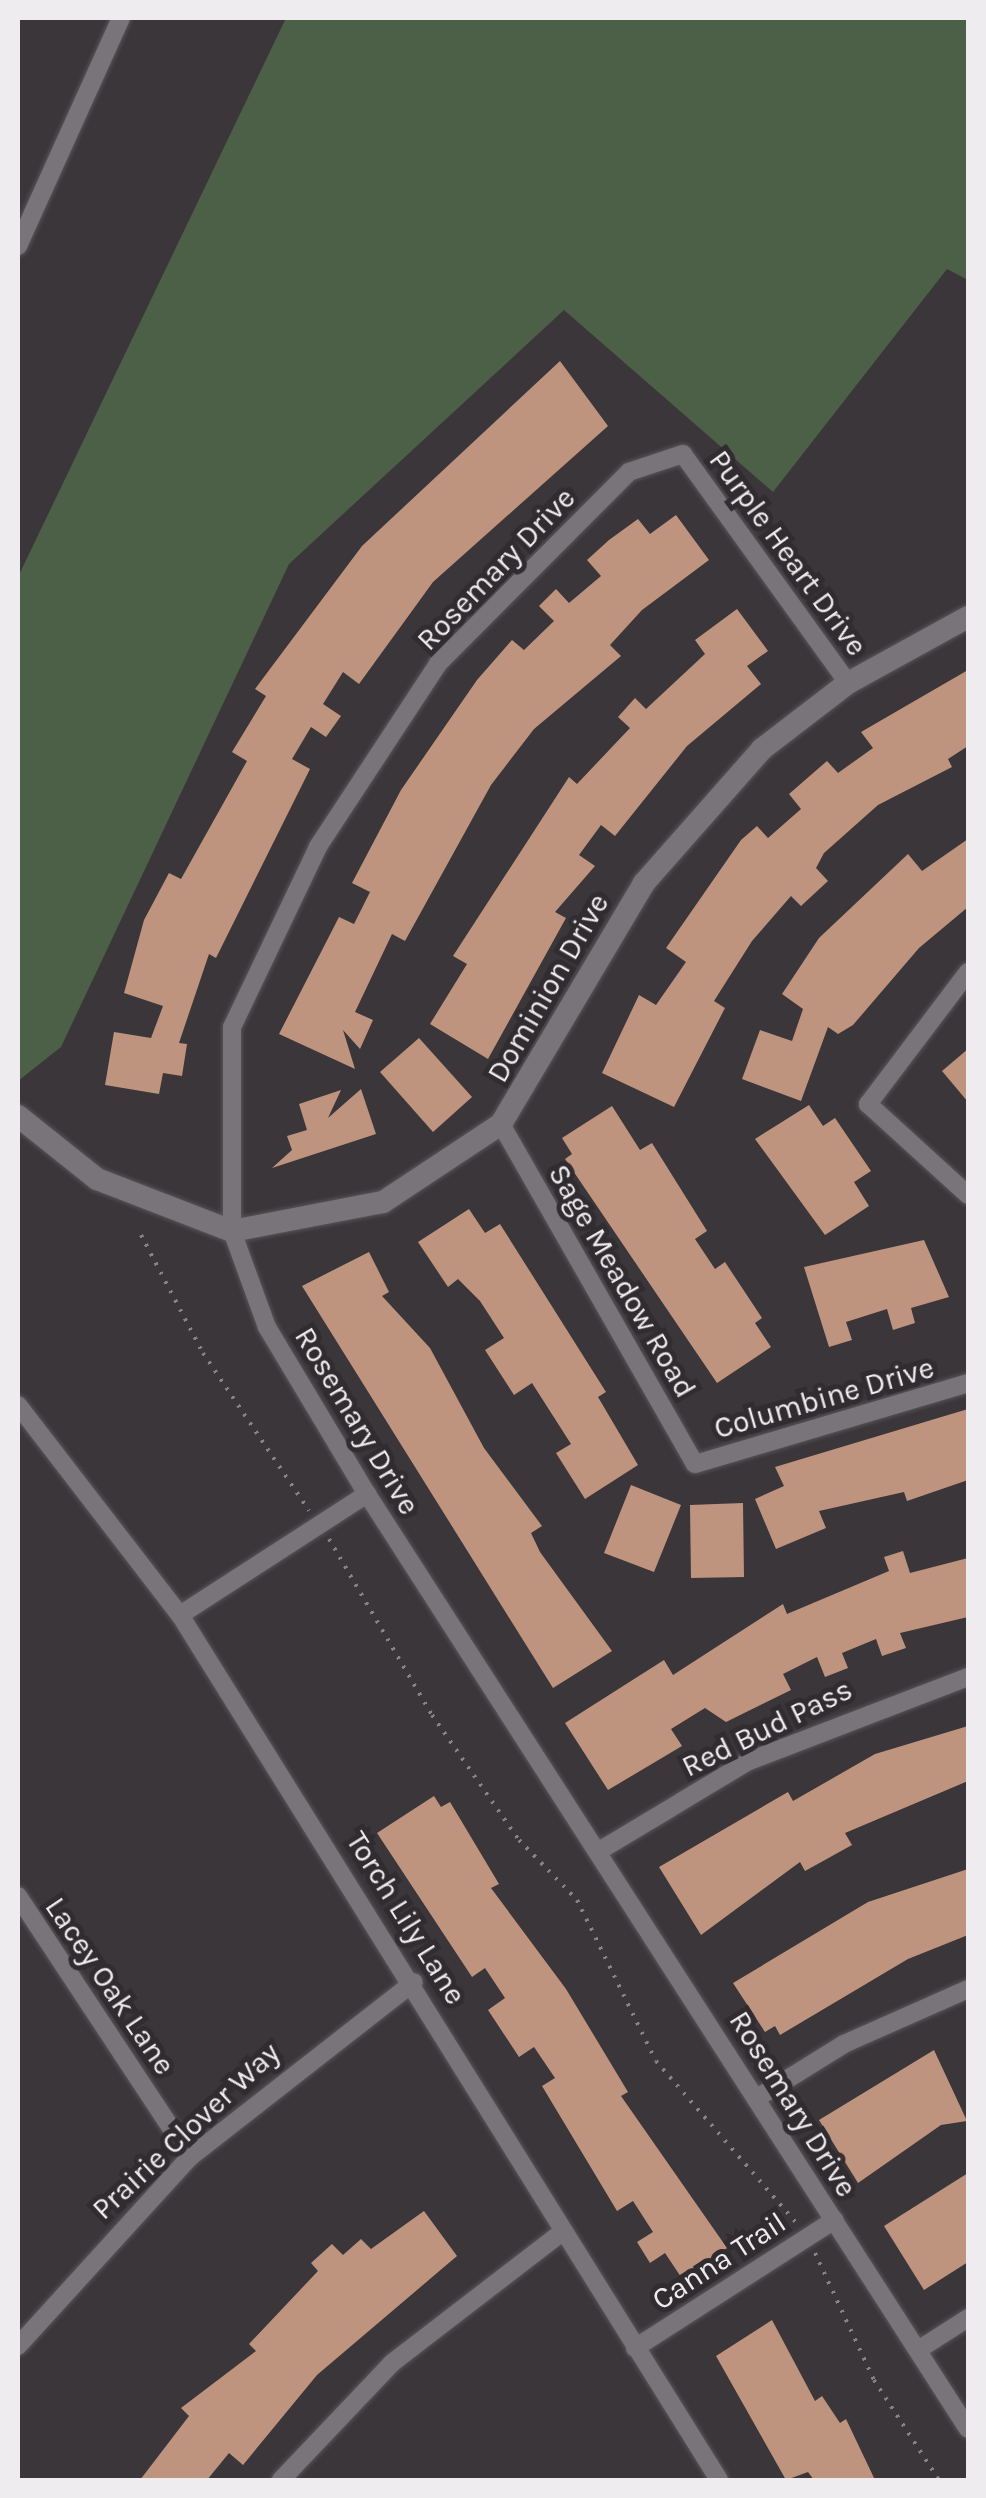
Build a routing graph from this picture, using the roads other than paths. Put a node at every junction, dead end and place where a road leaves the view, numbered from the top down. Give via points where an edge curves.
1 (121, 18) edge
2 (18, 246) edge
3 (683, 454) joint
4 (968, 616) edge
5 (848, 684) junction
6 (968, 972) edge
7 (18, 1116) edge
8 (501, 1124) junction
9 (968, 1195) edge
10 (232, 1231) junction
11 (968, 1384) edge
12 (18, 1405) edge
13 (694, 1464) joint
14 (367, 1494) junction
15 (180, 1615) junction
16 (968, 1677) edge
17 (599, 1850) junction
18 (18, 1896) edge
19 (414, 1982) junction
20 (968, 1989) edge
21 (756, 2098) junction
22 (190, 2156) junction
23 (834, 2220) junction
24 (561, 2233) junction
25 (968, 2318) edge
26 (18, 2346) edge
27 (634, 2348) junction
28 (918, 2350) junction
29 (968, 2430) edge
30 (281, 2480) edge
31 (719, 2480) edge

1 - 2 street
3 - 5 street, Purple Heart Drive
3 - 10 street, Rosemary Drive via 629,472 438,664 318,847 232,1027
4 - 5 street, Dominion Drive
5 - 8 street, Dominion Drive via 762,749 689,825 644,883
6 - 9 street via 868,1104
7 - 10 street via 97,1179
8 - 10 street, Dominion Drive via 383,1202
8 - 13 street, Sage Meadow Road
10 - 14 street, Rosemary Drive via 267,1328
11 - 13 street, Columbine Drive
12 - 15 street, Torch Lily Lane
14 - 15 street
14 - 17 street, Rosemary Drive
15 - 19 street, Torch Lily Lane
16 - 17 street, Red Bud Pass via 749,1762
17 - 21 street, Rosemary Drive
18 - 22 street, Lacey Oak Lane
19 - 22 street, Prairie Clover Way
19 - 24 street, Torch Lily Lane via 536,2173
20 - 21 street via 844,2044
21 - 23 street, Rosemary Drive
22 - 26 street, Prairie Clover Way
23 - 27 street, Canna Trail
23 - 28 street, Rosemary Drive
24 - 27 street, Torch Lily Lane
24 - 30 street via 392,2364
25 - 28 street
27 - 31 street, Torch Lily Lane
28 - 29 street, Rosemary Drive

